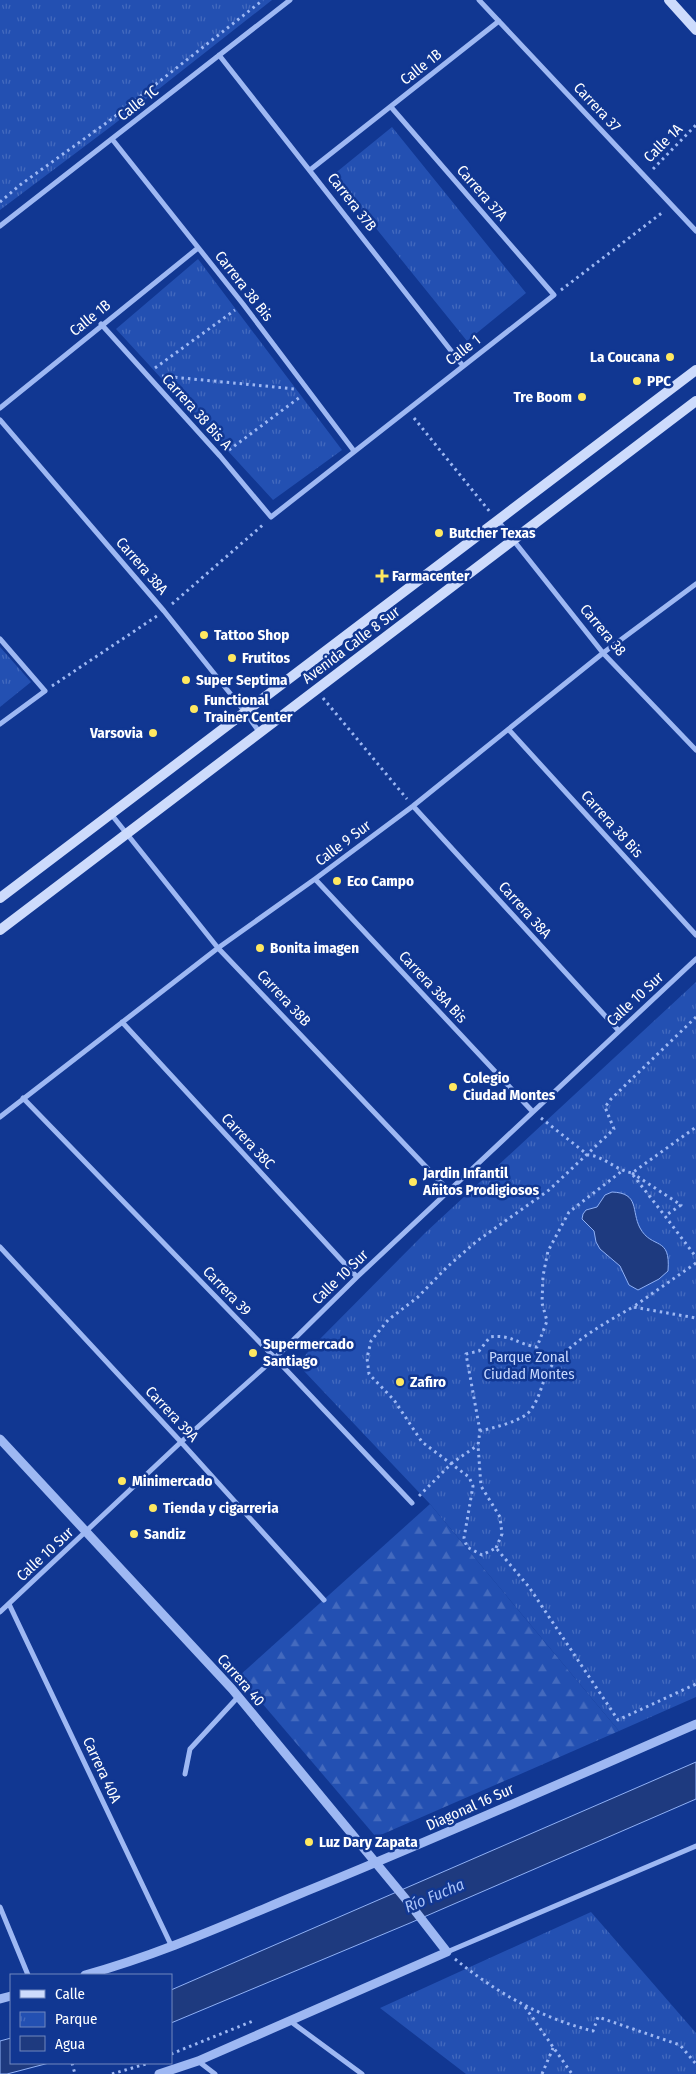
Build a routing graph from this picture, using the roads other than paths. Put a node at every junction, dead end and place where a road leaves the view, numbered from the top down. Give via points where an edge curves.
1 (290, 0) edge
2 (479, 0) edge
3 (669, 0) edge
4 (499, 21) junction
5 (696, 30) edge
6 (219, 56) junction
7 (391, 107) junction
8 (112, 139) junction
9 (310, 170) junction
10 (0, 226) edge
11 (696, 231) edge
12 (198, 248) junction
13 (554, 295) joint
14 (102, 324) junction
15 (463, 366) junction
16 (696, 370) edge
17 (696, 402) edge
18 (0, 408) edge
19 (0, 420) edge
20 (354, 451) junction
21 (272, 518) joint
22 (498, 520) junction
23 (514, 540) junction
24 (696, 584) edge
25 (0, 639) edge
26 (603, 653) junction
27 (245, 712) junction
28 (0, 724) edge
29 (509, 730) junction
30 (260, 733) junction
31 (696, 750) edge
32 (413, 806) junction
33 (111, 814) junction
34 (127, 834) junction
35 (316, 879) junction
36 (0, 898) edge
37 (0, 930) edge
38 (696, 935) edge
39 (218, 948) junction
40 (696, 958) edge
41 (122, 1022) junction
42 (619, 1031) junction
43 (23, 1098) junction
44 (533, 1112) junction
45 (0, 1117) edge
46 (449, 1191) junction
47 (0, 1247) edge
48 (357, 1277) junction
49 (275, 1358) junction
50 (0, 1439) edge
51 (182, 1442) junction
52 (412, 1503) road end
53 (86, 1533) junction
54 (324, 1600) dead end
55 (9, 1604) junction
56 (0, 1612) edge
57 (238, 1696) junction
58 (696, 1724) edge
59 (184, 1774) dead end
60 (696, 1846) edge
61 (376, 1863) junction
62 (0, 1908) edge
63 (172, 1947) junction
64 (447, 1952) junction
65 (28, 1974) edge
66 (89, 1974) edge
67 (290, 2020) junction
68 (198, 2061) junction
69 (159, 2074) edge
70 (215, 2074) edge
71 (362, 2074) edge

1 - 6 street, Calle 1C
2 - 4 street, Carrera 37
3 - 5 main road
4 - 7 street, Calle 1B
4 - 11 street, Carrera 37
6 - 8 street, Calle 1C
6 - 9 street, Carrera 37B
7 - 9 street, Calle 1B
7 - 13 street, Carrera 37A
8 - 10 street, Calle 1C
8 - 12 street, Carrera 38 Bis
9 - 15 street, Carrera 37B
12 - 14 street, Calle 1B
12 - 20 street, Carrera 38 Bis
13 - 15 street, Calle 1
14 - 18 street, Calle 1B
14 - 21 street, Carrera 38 Bis A
15 - 20 street, Calle 1
16 - 22 main road, Avenida Calle 8 Sur
17 - 23 main road, Avenida Calle 8 Sur
19 - 27 street, Carrera 38A via 164,611
20 - 21 street, Calle 1
22 - 23 street, Carrera 38
22 - 27 main road, Avenida Calle 8 Sur
23 - 26 street, Carrera 38
23 - 30 main road, Avenida Calle 8 Sur
24 - 26 street, Calle 9 Sur
25 - 28 street via 45,691
26 - 29 street, Calle 9 Sur
26 - 31 street, Carrera 38
27 - 30 street, Carrera 38A
27 - 33 main road, Avenida Calle 8 Sur
29 - 32 street, Calle 9 Sur
29 - 38 street, Carrera 38 Bis
30 - 34 main road, Avenida Calle 8 Sur
32 - 35 street, Calle 9 Sur
32 - 42 street, Carrera 38A
33 - 34 street, Carrera 38B
33 - 36 main road, Avenida Calle 8 Sur
34 - 37 main road, Avenida Calle 8 Sur
34 - 39 street, Carrera 38B
35 - 39 street, Calle 9 Sur
35 - 44 street, Carrera 38A Bis
39 - 41 street, Calle 9 Sur
39 - 46 street, Carrera 38B
40 - 42 street, Calle 10 Sur
41 - 43 street, Calle 9 Sur
41 - 48 street, Carrera 38C
42 - 44 street, Calle 10 Sur
43 - 45 street, Calle 9 Sur
43 - 49 street, Carrera 39
44 - 46 street, Calle 10 Sur
46 - 48 street, Calle 10 Sur
47 - 51 street, Carrera 39A
48 - 49 street, Calle 10 Sur
49 - 51 street, Calle 10 Sur
49 - 52 street, Carrera 39
50 - 53 street, Carrera 40
51 - 53 street, Calle 10 Sur
51 - 54 street, Carrera 39A
53 - 55 street, Calle 10 Sur
53 - 57 street, Carrera 40
55 - 56 street, Calle 10 Sur
55 - 63 street, Carrera 40A
57 - 59 street via 190,1749
57 - 61 street, Carrera 40
58 - 61 street, Diagonal 16 Sur
60 - 64 street
61 - 63 street, Diagonal 16 Sur
61 - 64 street, Carrera 40
62 - 65 street
63 - 66 street, Diagonal 16 Sur
64 - 67 street
67 - 68 street
67 - 71 street
68 - 69 street
68 - 70 street

